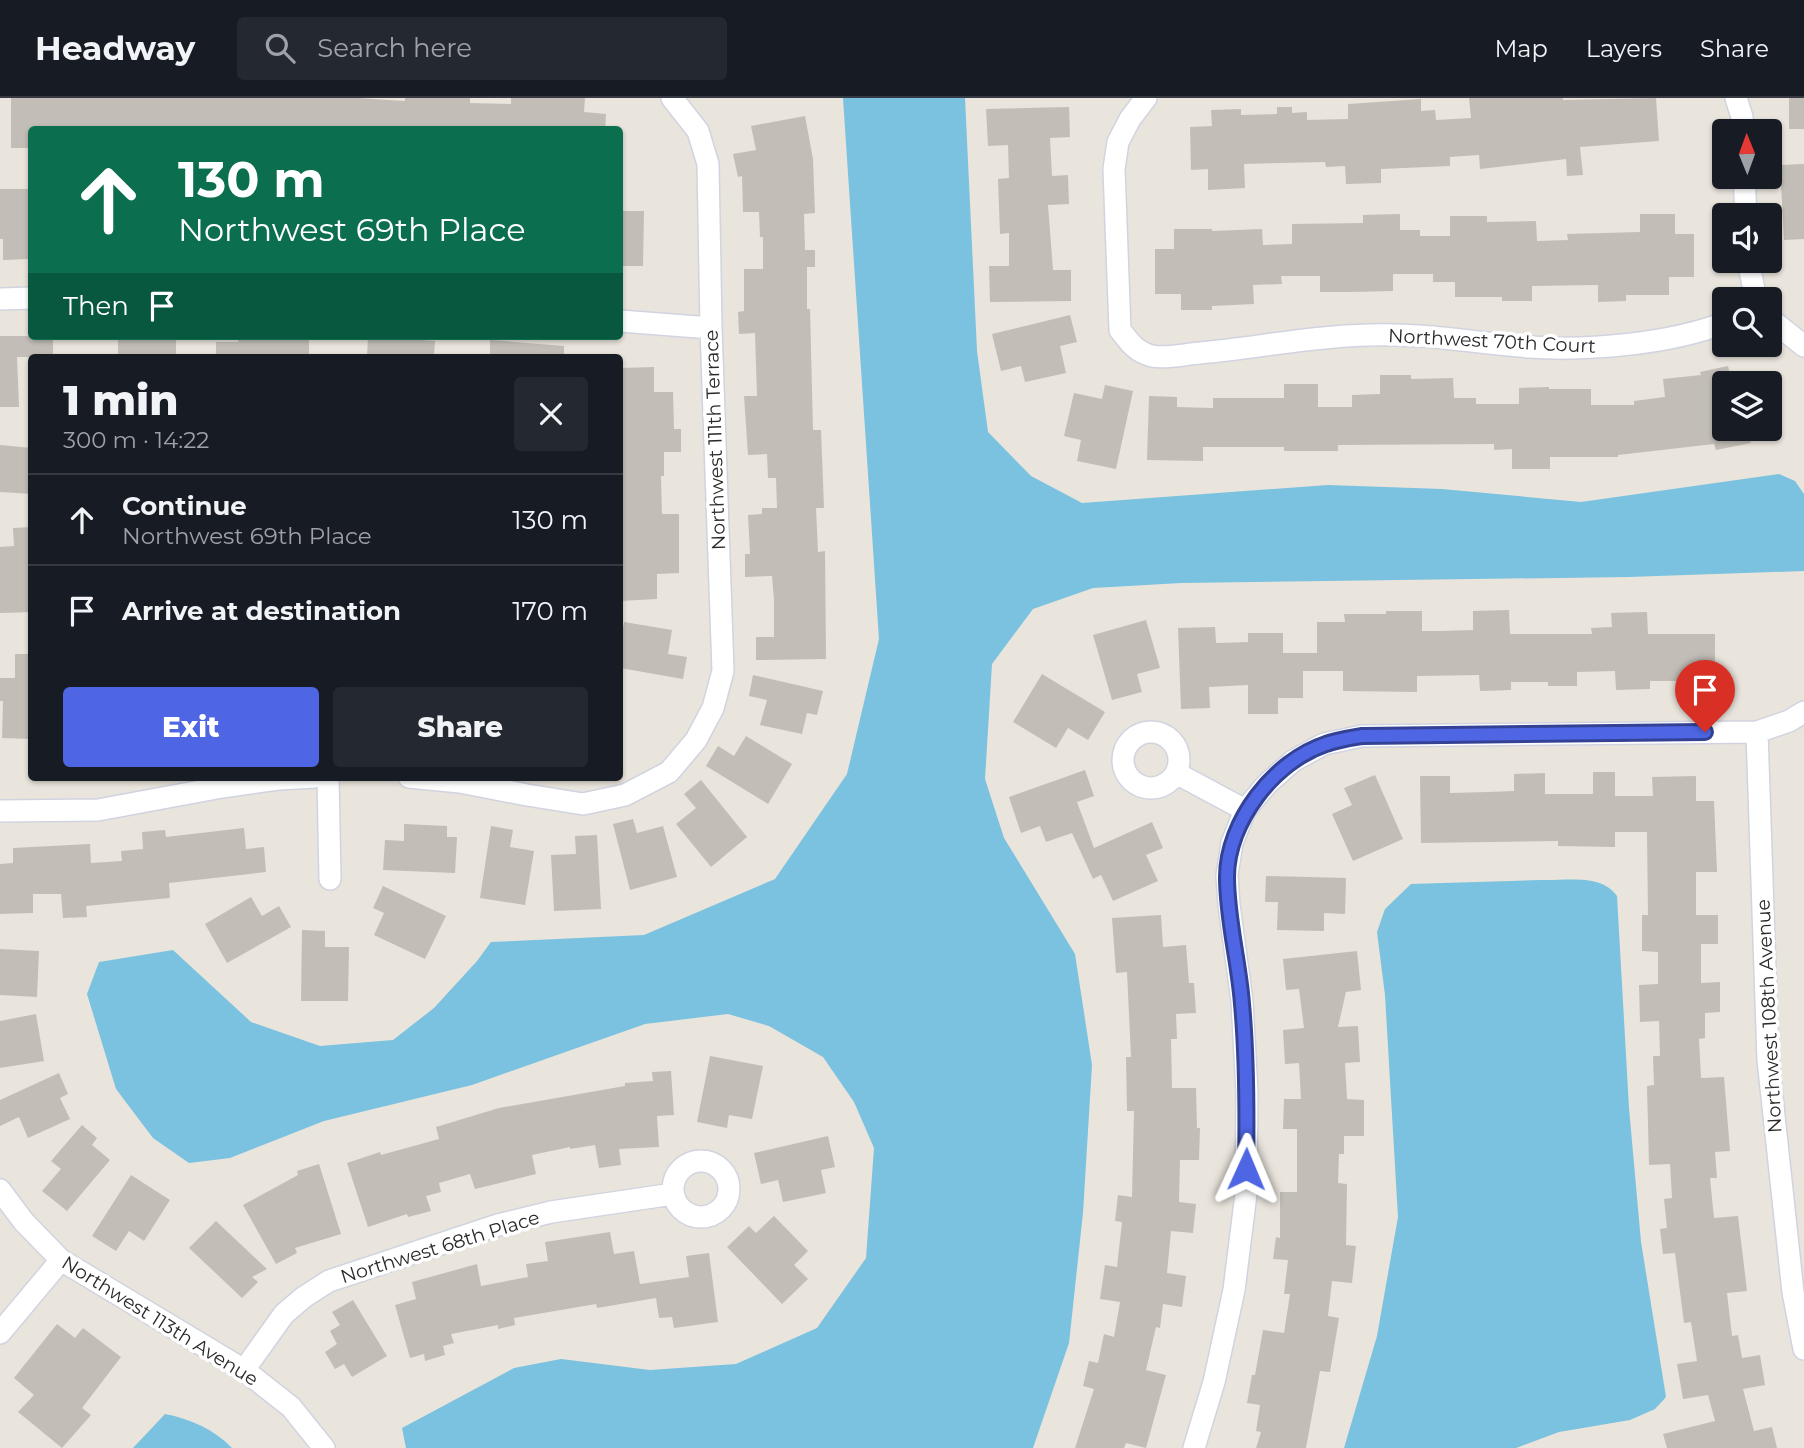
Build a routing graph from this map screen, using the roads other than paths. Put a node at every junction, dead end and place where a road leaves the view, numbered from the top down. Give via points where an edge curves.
1 (1146, 98) edge
2 (1736, 98) edge
3 (675, 100) edge
4 (1742, 119) edge
5 (28, 298) edge
6 (0, 299) edge
7 (623, 321) edge
8 (711, 328) junction
9 (1712, 328) edge
10 (1782, 328) edge
11 (1804, 346) edge
12 (1804, 712) edge
13 (1757, 732) junction
14 (1176, 774) dead end
15 (264, 781) edge
16 (328, 781) edge
17 (450, 781) edge
18 (1245, 810) junction
19 (0, 811) edge
20 (330, 879) dead end
21 (0, 1190) edge
22 (673, 1194) dead end
23 (61, 1260) junction
24 (0, 1333) edge
25 (1804, 1349) edge
26 (244, 1370) junction
27 (324, 1448) edge
28 (1194, 1448) edge

1 - 9 street, Northwest 70th Court via 1118,142 1114,169 1120,330 1134,349 1154,356 1369,335 1426,335 1590,349
2 - 4 street
3 - 8 street, Northwest 111th Terrace via 698,131 708,164
5 - 6 street
7 - 8 street
8 - 17 street, Northwest 111th Terrace via 723,671 713,708 695,740 669,772 625,795 583,804
10 - 11 street
12 - 13 street
13 - 18 street via 1362,736 1324,744 1293,761
13 - 25 street, Northwest 108th Avenue via 1768,1060 1791,1279
14 - 18 street
15 - 19 street via 98,810
16 - 20 street
18 - 28 street via 1232,843 1227,875 1242,1001 1246,1194 1234,1290
21 - 23 street, Northwest 113th Avenue via 23,1222
22 - 26 street, Northwest 68th Place via 498,1225 329,1281 284,1314
23 - 24 street
23 - 26 street, Northwest 113th Avenue
26 - 27 street, Northwest 113th Avenue via 290,1407

